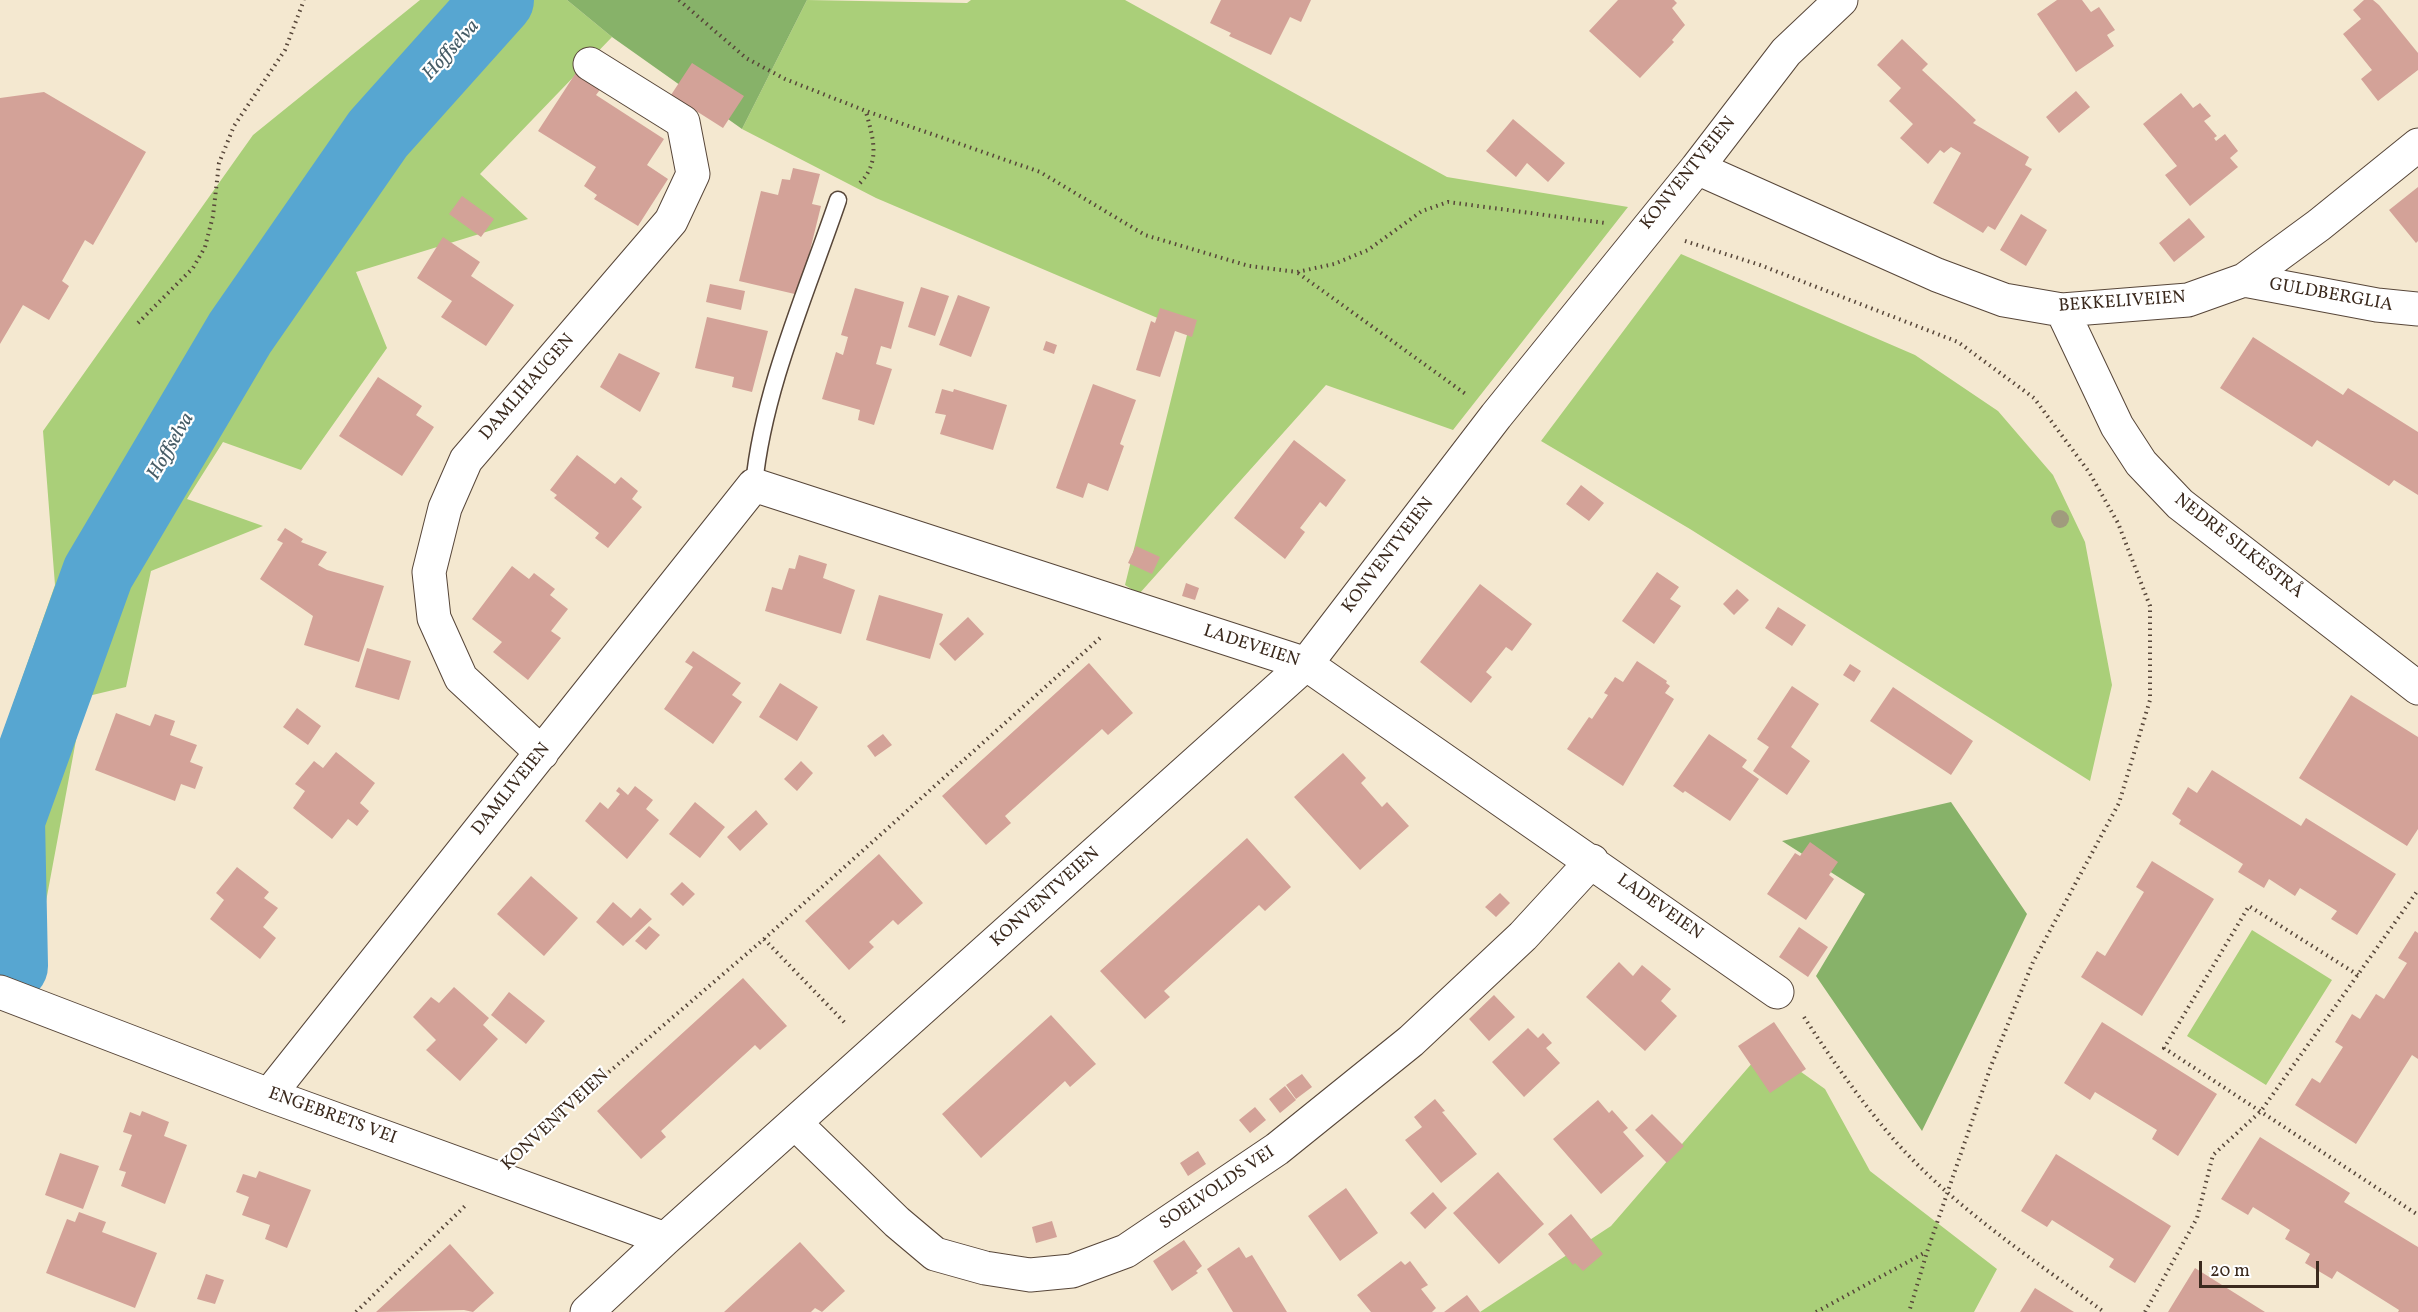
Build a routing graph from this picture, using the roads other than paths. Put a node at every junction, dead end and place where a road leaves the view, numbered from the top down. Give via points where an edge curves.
1 (1841, 0) edge
2 (590, 64) dead end
3 (2418, 145) edge
4 (1696, 168) junction
5 (838, 200) road end
6 (2244, 280) junction
7 (2418, 309) edge
8 (2062, 310) junction
9 (754, 485) junction
10 (1306, 664) junction
11 (2418, 688) edge
12 (542, 753) junction
13 (1592, 861) junction
14 (0, 992) edge
15 (1777, 992) road end
16 (269, 1095) junction
17 (796, 1124) junction
18 (665, 1239) junction
19 (587, 1312) edge

1 - 4 street, KONVENTVEIEN via 1786,52
2 - 12 street, DAMLIHAUGEN via 683,122 693,174 671,221 466,460 445,508 429,572 434,618 461,678
3 - 6 street, BEKKELIVEIEN
4 - 8 street, BEKKELIVEIEN via 1936,275 2004,300
4 - 10 street, KONVENTVEIEN via 1496,416
5 - 9 lane via 774,386 758,445
6 - 7 street, GULDBERGLIA
6 - 8 street, BEKKELIVEIEN via 2188,300
8 - 11 street, NEDRE SILKESTRÅ via 2117,426 2141,463 2180,504
9 - 10 street, LADEVEIEN
9 - 12 street, DAMLIVEIEN
10 - 13 street, LADEVEIEN
10 - 17 street, KONVENTVEIEN
12 - 16 street, DAMLIVEIEN
13 - 15 street, LADEVEIEN
13 - 17 street, SOELVOLDS VEI via 1523,936 1411,1041 1276,1149 1126,1251 1072,1271 1030,1275 984,1268 935,1254
14 - 16 street, ENGEBRETS VEI
16 - 18 street, ENGEBRETS VEI
17 - 18 street, KONVENTVEIEN
18 - 19 street, KONVENTVEIEN

